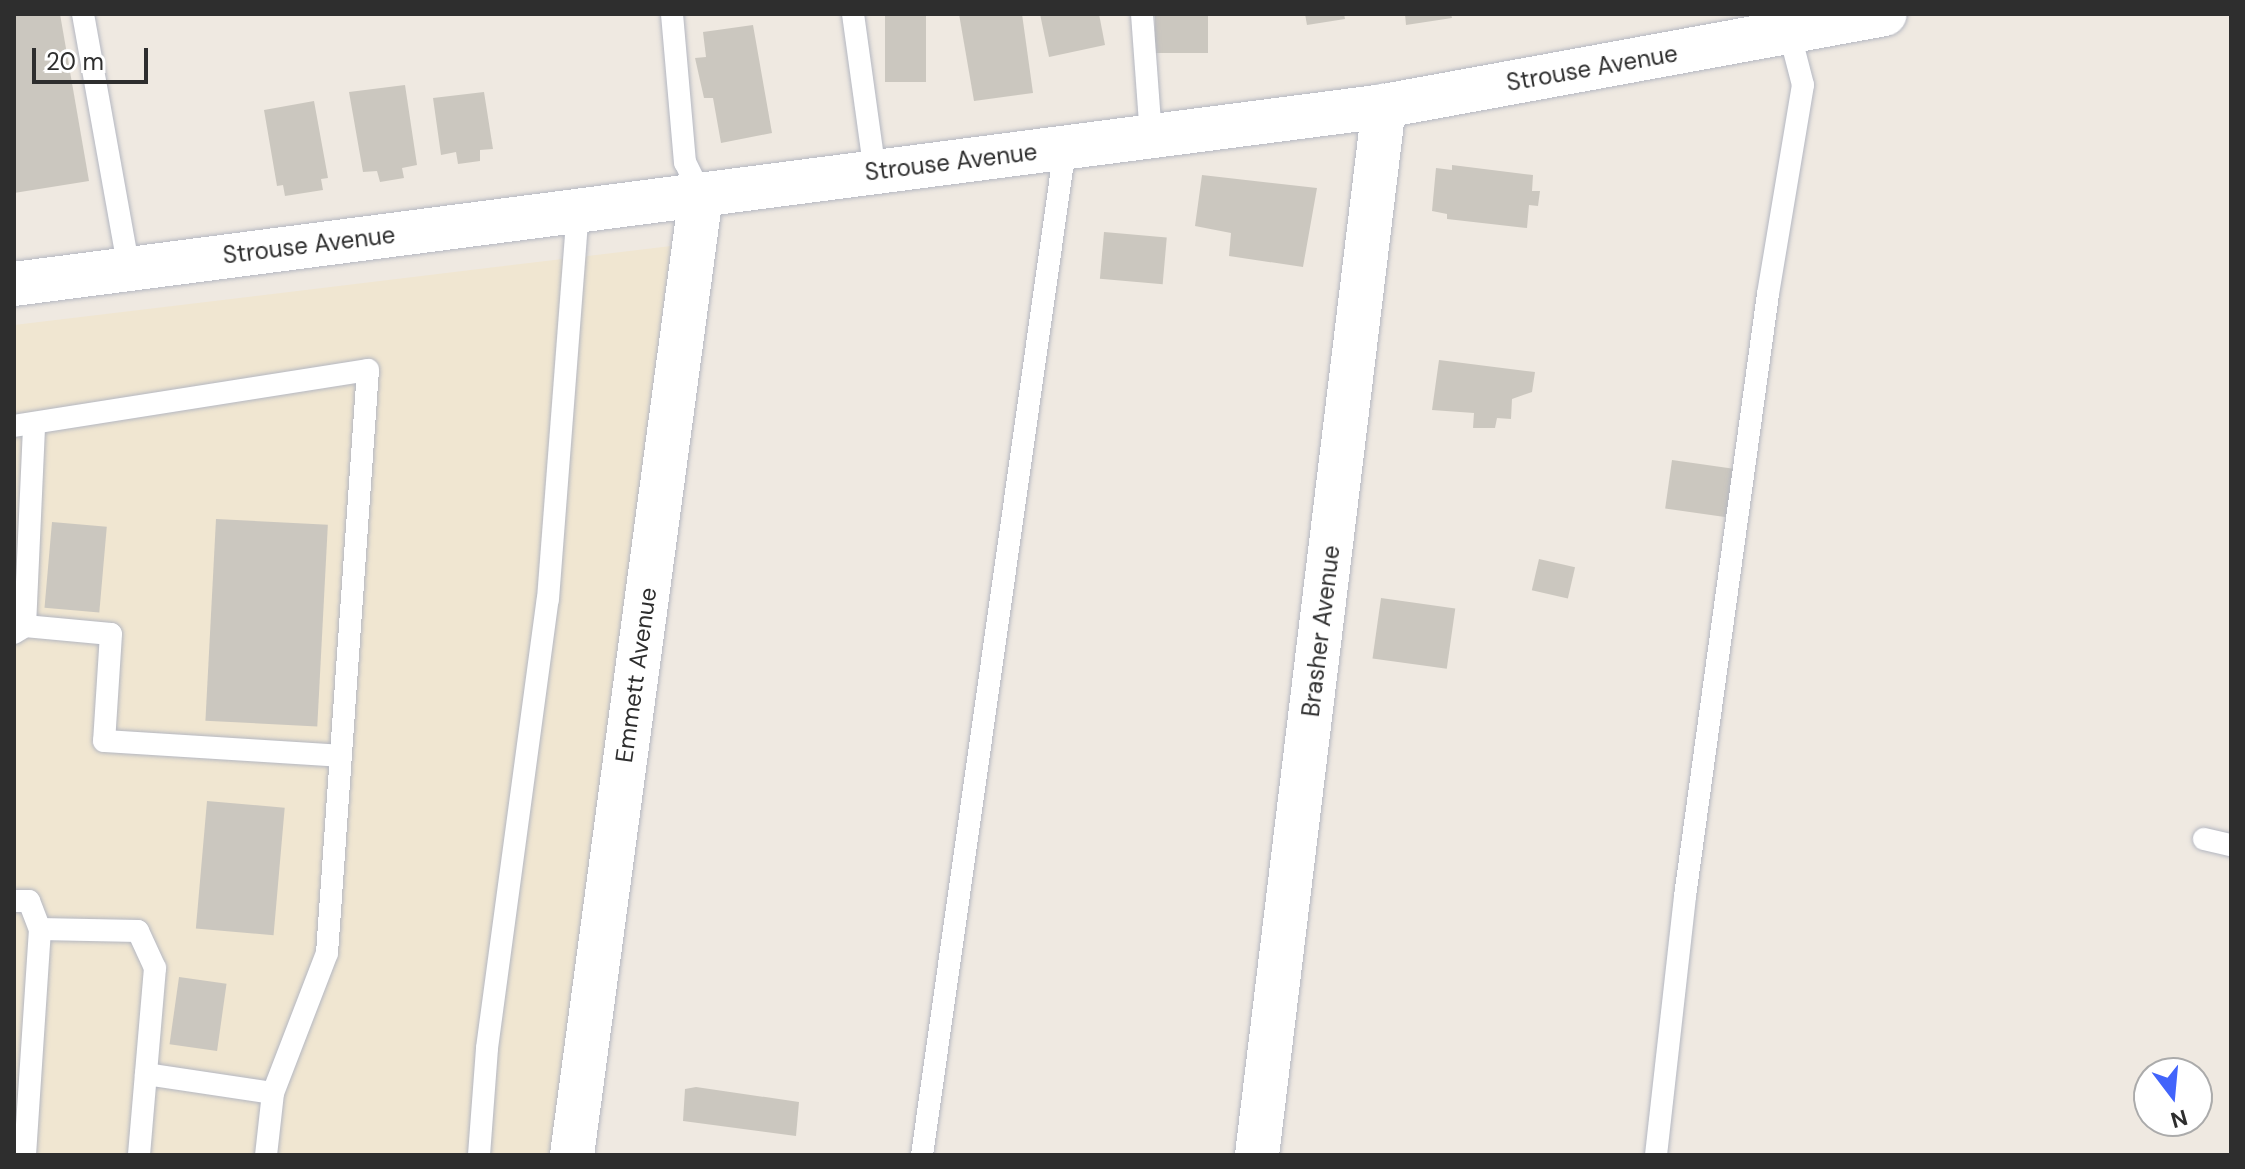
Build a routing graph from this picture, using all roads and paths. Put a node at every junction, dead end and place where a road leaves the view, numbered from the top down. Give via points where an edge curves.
1 (83, 14) edge
2 (672, 14) edge
3 (853, 14) edge
4 (1142, 14) edge
5 (1885, 14) edge
6 (1789, 31) junction
7 (1384, 106) junction
8 (1151, 136) junction
9 (1065, 148) junction
10 (875, 172) junction
11 (701, 195) junction
12 (578, 210) junction
13 (129, 269) junction
14 (14, 284) edge
15 (24, 425) edge
16 (19, 630) edge
17 (341, 756) junction
18 (2204, 839) dead end
19 (2231, 845) edge
20 (14, 901) edge
21 (40, 929) junction
22 (146, 1074) junction
23 (273, 1093) junction
24 (25, 1155) edge
25 (139, 1155) edge
26 (266, 1155) edge
27 (479, 1155) edge
28 (572, 1155) edge
29 (922, 1155) edge
30 (1257, 1155) edge
31 (1656, 1155) edge

1 - 13 lane
2 - 11 lane via 685,162
3 - 10 lane
4 - 8 lane
5 - 6 street, Strouse Avenue
6 - 7 street, Strouse Avenue
6 - 31 lane via 1803,85 1768,294 1685,896
7 - 8 street, Strouse Avenue
7 - 30 street, Brasher Avenue
8 - 9 street, Strouse Avenue
9 - 10 street, Strouse Avenue
9 - 29 lane
10 - 11 street, Strouse Avenue
11 - 12 street, Strouse Avenue
11 - 28 street, Emmett Avenue
12 - 13 street, Strouse Avenue
12 - 27 lane via 548,599 487,1048
13 - 14 street, Strouse Avenue
15 - 16 lane
15 - 17 lane via 368,370
16 - 17 lane via 111,634 104,741
17 - 23 lane via 327,953
18 - 19 lane
20 - 21 lane via 29,901
21 - 22 lane via 138,931 155,968
21 - 24 lane
22 - 23 lane
22 - 25 lane
23 - 26 lane

